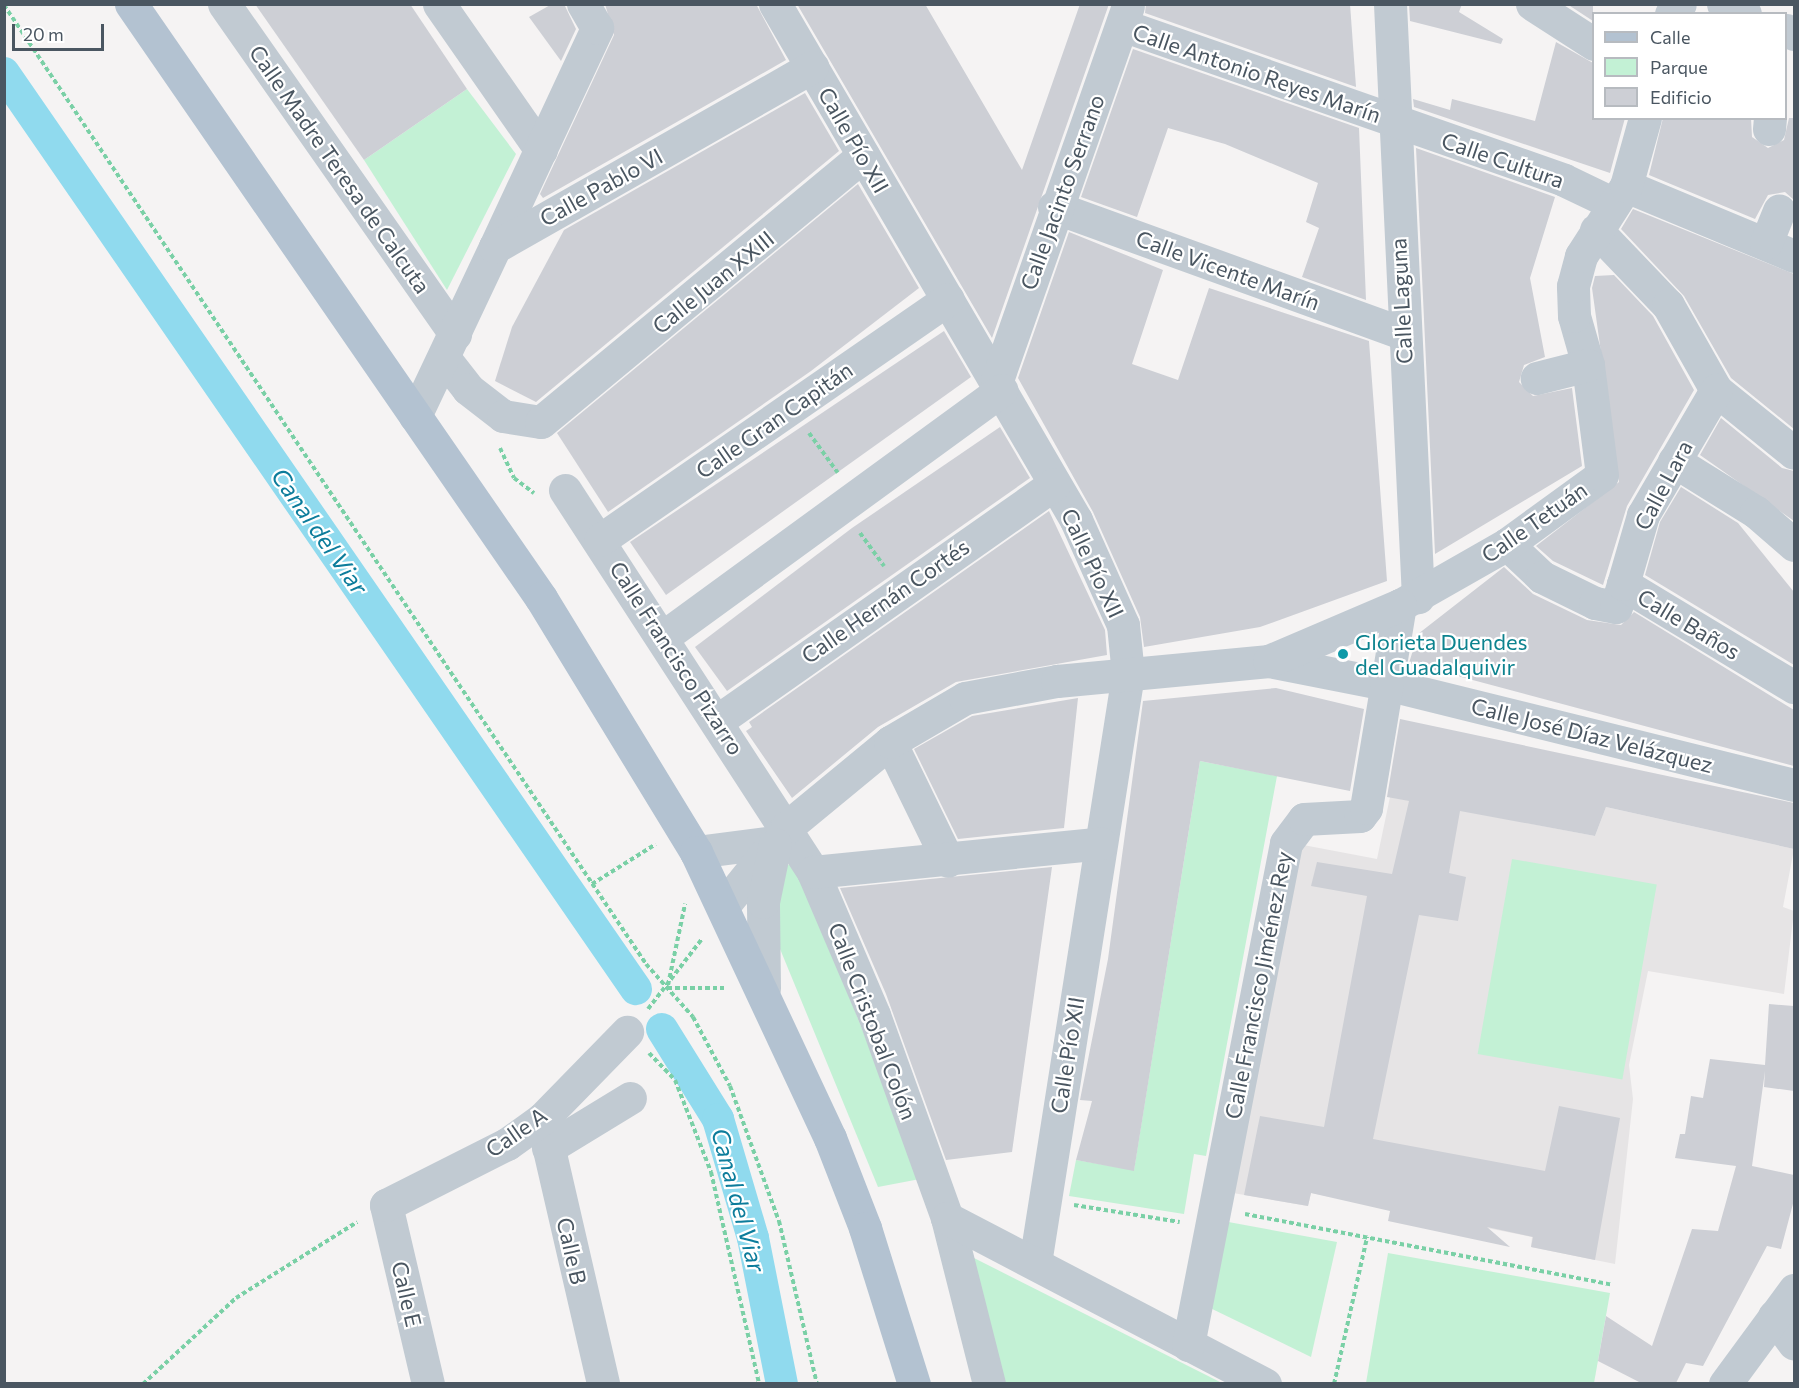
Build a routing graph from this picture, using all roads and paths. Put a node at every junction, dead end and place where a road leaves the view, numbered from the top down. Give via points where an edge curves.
1 (131, 4) edge
2 (224, 4) edge
3 (440, 4) edge
4 (775, 4) edge
5 (1390, 4) edge
6 (1532, 4) edge
7 (1723, 4) edge
8 (4, 5) edge
9 (1741, 12) edge
10 (1126, 15) edge
11 (590, 16) edge
12 (1592, 43) edge
13 (812, 67) junction
14 (1644, 120) edge
15 (1392, 121) junction
16 (541, 150) junction
17 (863, 156) junction
18 (1612, 206) junction
19 (1054, 207) junction
20 (1779, 210) dead end
21 (495, 247) junction
22 (1780, 250) edge
23 (948, 299) junction
24 (1402, 333) junction
25 (450, 346) junction
26 (1588, 365) junction
27 (1537, 378) dead end
28 (999, 385) junction
29 (1716, 390) junction
30 (791, 408) junction
31 (415, 416) junction
32 (503, 416) junction
33 (1794, 453) edge
34 (1674, 460) junction
35 (1054, 484) junction
36 (565, 490) joint
37 (848, 502) junction
38 (600, 540) junction
39 (1507, 544) junction
40 (1794, 545) edge
41 (1623, 584) junction
42 (901, 588) junction
43 (1409, 601) junction
44 (663, 637) junction
45 (1269, 661) junction
46 (1128, 674) junction
47 (1390, 685) junction
48 (1794, 687) edge
49 (717, 721) junction
50 (890, 742) junction
51 (1794, 785) edge
52 (781, 835) junction
53 (664, 839) dead end
54 (1101, 843) junction
55 (696, 852) junction
56 (948, 861) junction
57 (813, 872) junction
58 (592, 884) junction
59 (724, 905) junction
60 (668, 988) junction
61 (764, 988) junction
62 (627, 1032) joint
63 (630, 1098) dead end
64 (545, 1133) junction
65 (830, 1138) junction
66 (1044, 1200) junction
67 (386, 1205) junction
68 (1213, 1217) junction
69 (947, 1218) junction
70 (1367, 1237) junction
71 (1035, 1263) junction
72 (1610, 1284) dead end
73 (1794, 1290) edge
74 (1774, 1316) junction
75 (1794, 1344) edge
76 (1188, 1345) junction
77 (142, 1383) edge
78 (428, 1383) edge
79 (603, 1383) edge
80 (759, 1383) edge
81 (817, 1383) edge
82 (895, 1383) edge
83 (914, 1383) edge
84 (989, 1383) edge
85 (1265, 1383) edge
86 (1334, 1383) edge
87 (1725, 1383) edge

1 - 31 main road
2 - 25 street, Calle Madre Teresa de Calcuta
3 - 16 street
4 - 13 street, Calle Pío XII
5 - 15 street, Calle Laguna
6 - 12 street
7 - 9 street
8 - 58 path
10 - 15 street, Calle Antonio Reyes Marín
10 - 19 street, Calle Jacinto Serrano
11 - 16 street
13 - 17 street, Calle Pío XII
13 - 21 street, Calle Pablo VI
14 - 18 street, Calle Tetuán
15 - 18 street, Calle Cultura via 1564,180
15 - 24 street, Calle Laguna
16 - 21 street
17 - 23 street, Calle Pío XII
17 - 32 street, Calle Juan XXIII via 541,422
18 - 22 street, Calle Cultura
18 - 26 street, Calle Tetuán via 1573,286 1574,316
18 - 29 street
19 - 24 street, Calle Vicente Marín
19 - 28 street, Calle Jacinto Serrano
20 - 22 street
21 - 25 street
23 - 28 street, Calle Pío XII
23 - 30 street, Calle Gran Capitán
24 - 43 street, Calle Laguna
25 - 31 street
25 - 32 street, Calle Madre Teresa de Calcuta via 468,389
26 - 27 street
26 - 39 street, Calle Tetuán via 1602,475
28 - 35 street, Calle Pío XII
28 - 37 street
29 - 33 street
29 - 34 street, Calle Lara
30 - 37 path
30 - 38 street, Calle Gran Capitán
31 - 55 main road via 541,598
32 - 36 path via 498,441 514,478 543,497
34 - 40 street via 1756,512
34 - 41 street, Calle Lara via 1643,515
35 - 42 street, Calle Hernán Cortés
35 - 46 street, Calle Pío XII via 1101,570 1123,625
36 - 38 street, Calle Francisco Pizarro
37 - 42 path
37 - 44 street
38 - 44 street, Calle Francisco Pizarro
39 - 41 street, Calle Baños via 1542,577 1595,603 1616,607
39 - 43 street, Calle Tetuán
41 - 48 street, Calle Baños
42 - 49 street, Calle Hernán Cortés
43 - 45 street, Calle José Díaz Velázquez
43 - 47 street
44 - 49 street, Calle Francisco Pizarro
45 - 46 street, Calle José Díaz Velázquez
45 - 47 street, Calle José Díaz Velázquez
46 - 50 street, Calle José Díaz Velázquez via 965,698
46 - 54 street, Calle Pío XII
47 - 51 street, Calle José Díaz Velázquez
47 - 68 street, Calle Francisco Jiménez Rey via 1360,816 1305,819 1286,843
49 - 52 street, Calle Francisco Pizarro
50 - 52 street, Calle José Díaz Velázquez
50 - 56 street
52 - 55 street
52 - 57 street, Calle Cristobal Colón
52 - 59 street, Calle José Díaz Velázquez
52 - 61 street via 763,902
53 - 58 path
54 - 56 street
54 - 66 street, Calle Pío XII
55 - 59 main road
55 - 60 path
56 - 57 street
57 - 69 street, Calle Cristobal Colón via 874,1015
58 - 60 path
59 - 60 path
59 - 61 main road
60 - 61 path
60 - 81 path via 693,1017 730,1086 779,1221
61 - 65 main road
62 - 64 street, Calle A
62 - 80 path via 675,1080 711,1172
63 - 64 street, Calle A
64 - 67 street, Calle A via 507,1144
64 - 79 street, Calle B
65 - 82 main road
65 - 83 main road via 865,1228
66 - 68 path
66 - 71 street, Calle Pío XII
67 - 77 path via 236,1298
67 - 78 street, Calle E
68 - 70 path
68 - 76 street, Calle Francisco Jiménez Rey
69 - 71 street
69 - 84 street, Calle Cristobal Colón
70 - 72 path
70 - 86 path
71 - 76 street
73 - 74 street
74 - 75 street
74 - 87 street
76 - 85 street

